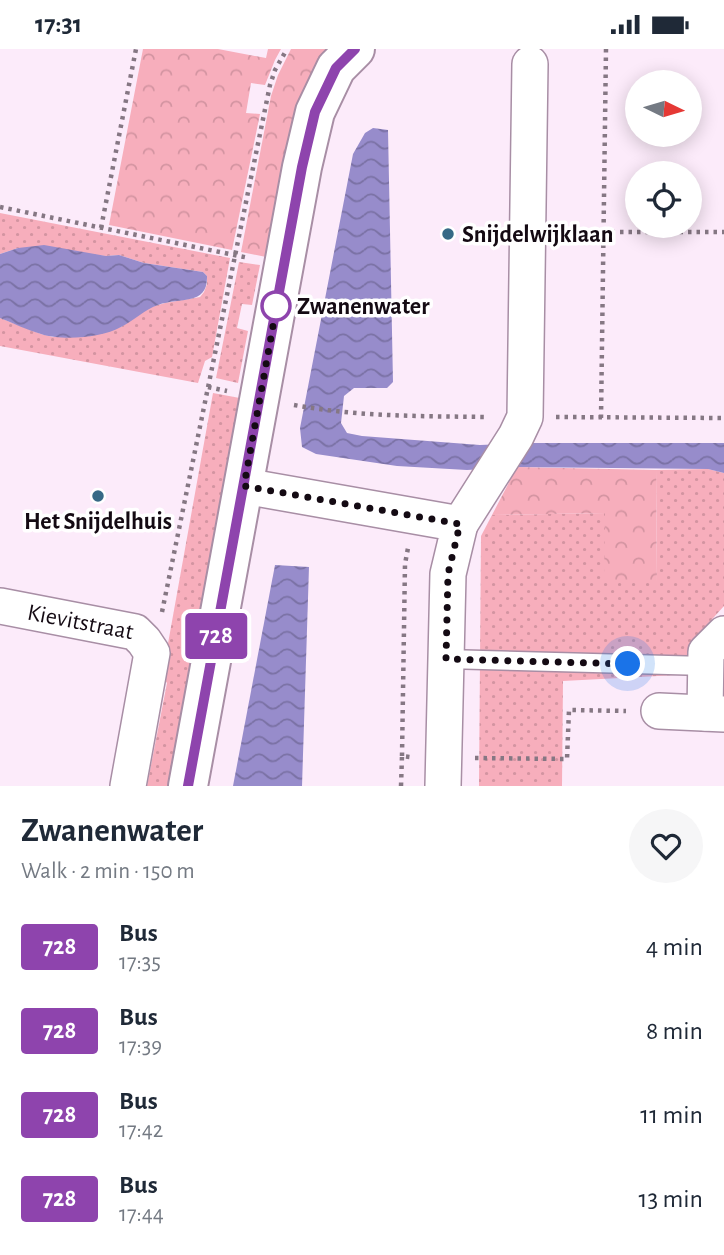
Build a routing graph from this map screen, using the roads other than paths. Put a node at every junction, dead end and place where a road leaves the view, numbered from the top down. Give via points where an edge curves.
1 (355, 49) edge
2 (530, 64) dead end
3 (244, 486) junction
4 (460, 524) junction
5 (0, 606) edge
6 (724, 633) edge
7 (446, 659) junction
8 (706, 666) junction
9 (659, 712) road end
10 (715, 714) edge
11 (443, 771) edge
12 (128, 786) edge
13 (188, 786) edge

1 - 3 street via 336,68 315,112
2 - 4 street via 525,417
3 - 4 street
3 - 13 street
4 - 7 street via 448,574
5 - 12 street, Kievitstraat via 135,632 144,641 152,653
6 - 8 street via 706,652
7 - 8 lane
7 - 11 street
8 - 10 street
9 - 10 street

